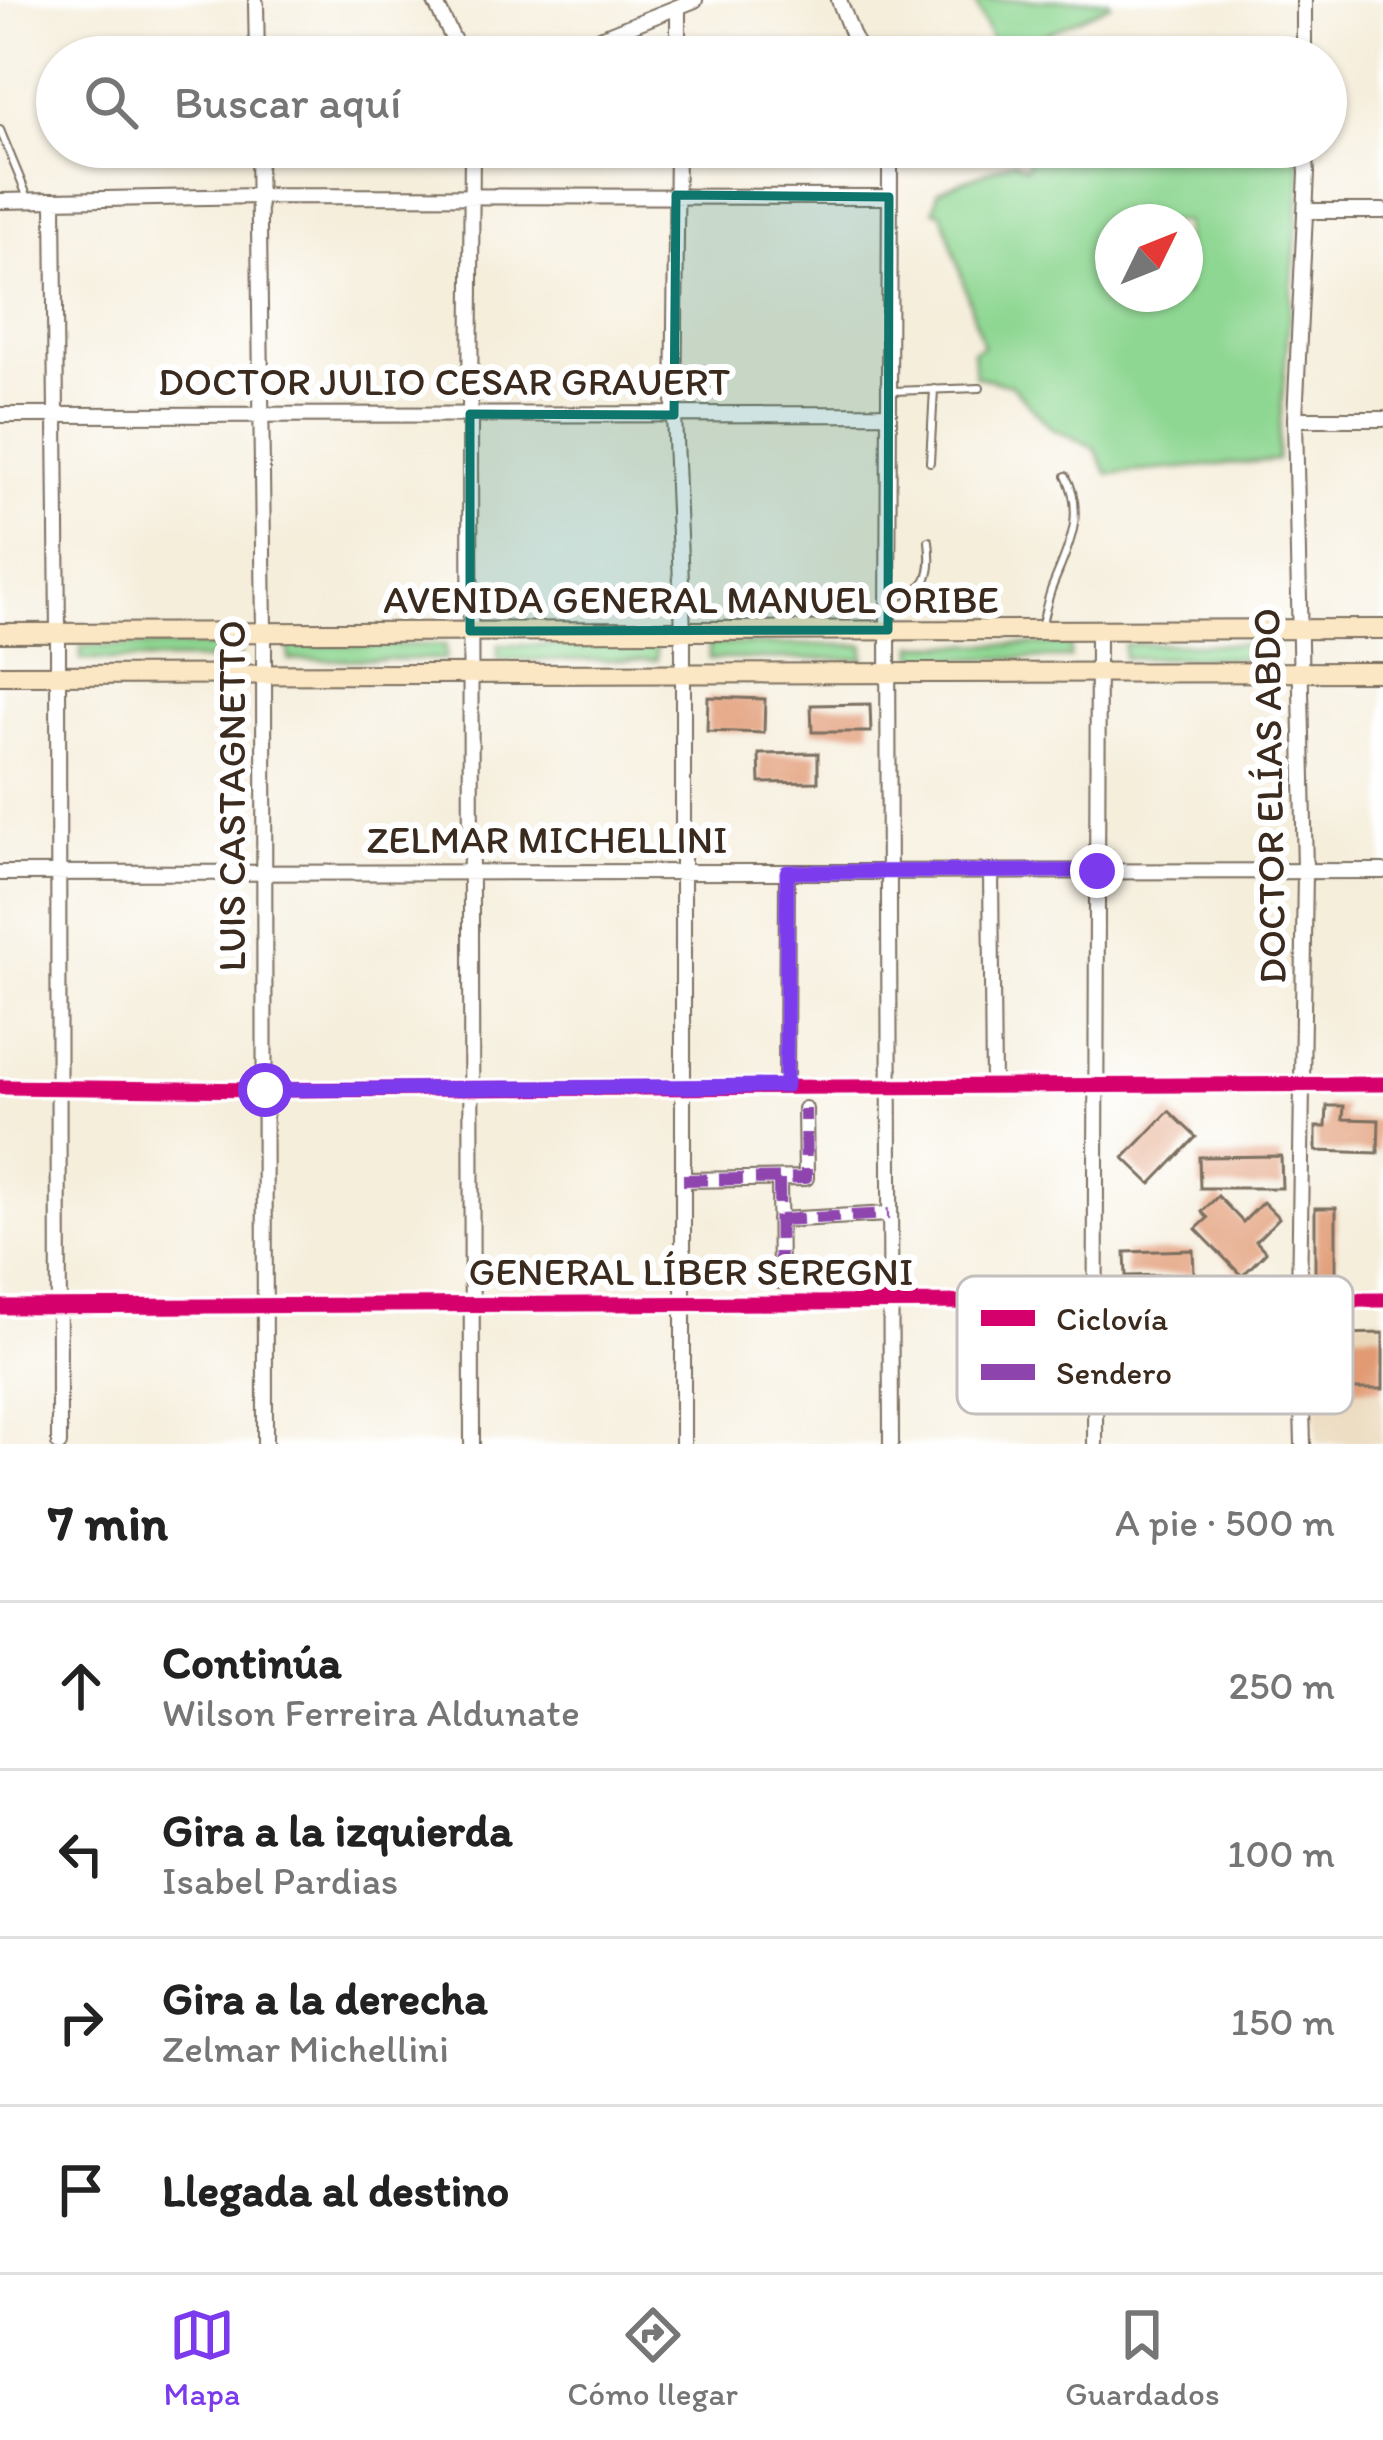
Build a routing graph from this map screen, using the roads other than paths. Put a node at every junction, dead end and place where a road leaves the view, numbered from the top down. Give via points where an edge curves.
1 (434, 0) edge
2 (695, 0) edge
3 (839, 0) edge
4 (1304, 0) edge
5 (256, 3) dead end
6 (678, 7) junction
7 (257, 36) edge
8 (452, 36) edge
9 (605, 36) edge
10 (678, 36) edge
11 (853, 36) edge
12 (1304, 36) edge
13 (0, 130) edge
14 (258, 168) edge
15 (472, 168) edge
16 (677, 168) edge
17 (890, 168) edge
18 (1307, 168) edge
19 (676, 195) junction
20 (259, 196) junction
21 (472, 196) junction
22 (889, 196) junction
23 (0, 202) edge
24 (30, 202) junction
25 (54, 202) junction
26 (1305, 211) junction
27 (1383, 211) edge
28 (980, 388) dead end
29 (934, 389) junction
30 (888, 391) junction
31 (261, 414) junction
32 (470, 414) junction
33 (888, 414) junction
34 (0, 415) edge
35 (56, 415) junction
36 (674, 415) junction
37 (1295, 418) junction
38 (1383, 419) edge
39 (930, 462) dead end
40 (1066, 476) dead end
41 (929, 541) dead end
42 (888, 599) junction
43 (1383, 629) edge
44 (888, 630) junction
45 (1300, 630) junction
46 (470, 631) junction
47 (263, 632) junction
48 (682, 632) junction
49 (1040, 632) junction
50 (1098, 632) junction
51 (0, 633) edge
52 (58, 634) junction
53 (1098, 672) junction
54 (1302, 672) junction
55 (1383, 672) edge
56 (889, 673) junction
57 (58, 674) junction
58 (263, 674) junction
59 (471, 674) junction
60 (682, 674) junction
61 (0, 675) edge
62 (1305, 870) junction
63 (685, 871) junction
64 (1097, 871) junction
65 (1383, 871) edge
66 (787, 872) junction
67 (890, 872) junction
68 (991, 872) junction
69 (0, 873) edge
70 (58, 873) junction
71 (264, 873) junction
72 (471, 873) junction
73 (1383, 1084) edge
74 (1304, 1085) junction
75 (57, 1086) junction
76 (786, 1086) junction
77 (993, 1086) junction
78 (1098, 1086) junction
79 (0, 1087) edge
80 (471, 1087) junction
81 (890, 1087) junction
82 (682, 1088) junction
83 (265, 1090) junction
84 (805, 1109) dead end
85 (683, 1180) junction
86 (779, 1180) junction
87 (889, 1214) junction
88 (779, 1220) junction
89 (1097, 1276) edge
90 (1300, 1276) edge
91 (780, 1281) dead end
92 (1353, 1300) edge
93 (1383, 1300) edge
94 (957, 1302) edge
95 (891, 1303) junction
96 (683, 1304) junction
97 (266, 1306) junction
98 (473, 1306) junction
99 (0, 1307) edge
100 (59, 1307) junction
101 (1095, 1414) edge
102 (1302, 1414) edge
103 (59, 1444) edge
104 (265, 1444) edge
105 (472, 1444) edge
106 (683, 1444) edge
107 (891, 1444) edge
108 (1095, 1444) edge
109 (1303, 1444) edge

1 - 8 street
2 - 6 street
3 - 11 street
4 - 12 street
5 - 7 street
6 - 9 street
6 - 10 street
13 - 24 lane
14 - 20 street, LUIS CASTAGNETTO
15 - 21 street
16 - 19 street
17 - 22 street
18 - 26 street, DOCTOR ELÍAS ABDO
19 - 21 street
19 - 22 street
19 - 36 street
20 - 21 street
20 - 25 street
20 - 31 street, LUIS CASTAGNETTO
21 - 32 street
22 - 30 street
23 - 24 street
24 - 25 street
25 - 35 street
26 - 27 street
26 - 37 street, DOCTOR ELÍAS ABDO
28 - 29 lane
29 - 30 lane
29 - 39 lane
30 - 33 street
31 - 32 street, DOCTOR JULIO CESAR GRAUERT
31 - 35 street, DOCTOR JULIO CESAR GRAUERT
31 - 47 street, LUIS CASTAGNETTO
32 - 36 street, DOCTOR JULIO CESAR GRAUERT
32 - 46 street
33 - 36 street, DOCTOR JULIO CESAR GRAUERT
33 - 42 street
34 - 35 street, DOCTOR JULIO CESAR GRAUERT
35 - 52 street
36 - 48 street
37 - 38 street
37 - 45 street, DOCTOR ELÍAS ABDO
40 - 49 lane via 1075,493 1074,524
41 - 42 lane via 926,582
42 - 44 street
43 - 45 main road, AVENIDA GENERAL MANUEL ORIBE
44 - 48 main road, AVENIDA GENERAL MANUEL ORIBE
44 - 49 main road, AVENIDA GENERAL MANUEL ORIBE
44 - 56 street
45 - 50 main road, AVENIDA GENERAL MANUEL ORIBE
45 - 54 street, DOCTOR ELÍAS ABDO
46 - 47 main road, AVENIDA GENERAL MANUEL ORIBE
46 - 48 main road, AVENIDA GENERAL MANUEL ORIBE
46 - 59 street
47 - 52 main road, AVENIDA GENERAL MANUEL ORIBE
47 - 58 street, LUIS CASTAGNETTO
48 - 60 street
49 - 50 main road, AVENIDA GENERAL MANUEL ORIBE
50 - 53 street
51 - 52 main road, AVENIDA GENERAL MANUEL ORIBE
52 - 57 street
53 - 54 main road, AVENIDA GENERAL MANUEL ORIBE
53 - 56 main road, AVENIDA GENERAL MANUEL ORIBE
53 - 64 street
54 - 55 main road, AVENIDA GENERAL MANUEL ORIBE
54 - 62 street, DOCTOR ELÍAS ABDO
56 - 60 main road, AVENIDA GENERAL MANUEL ORIBE
56 - 67 street
57 - 58 main road, AVENIDA GENERAL MANUEL ORIBE
57 - 61 main road, AVENIDA GENERAL MANUEL ORIBE
57 - 70 street
58 - 59 main road, AVENIDA GENERAL MANUEL ORIBE
58 - 71 street, LUIS CASTAGNETTO
59 - 60 main road, AVENIDA GENERAL MANUEL ORIBE
59 - 72 street
60 - 63 street
62 - 64 street, ZELMAR MICHELLINI
62 - 65 street, ZELMAR MICHELLINI
62 - 74 street, DOCTOR ELÍAS ABDO
63 - 66 street, ZELMAR MICHELLINI
63 - 72 street, ZELMAR MICHELLINI
63 - 82 street
64 - 68 street, ZELMAR MICHELLINI
64 - 78 street
66 - 67 street, ZELMAR MICHELLINI
66 - 76 street
67 - 68 street, ZELMAR MICHELLINI
67 - 81 street
68 - 77 street
69 - 70 street, ZELMAR MICHELLINI
70 - 71 street, ZELMAR MICHELLINI
70 - 75 street
71 - 72 street, ZELMAR MICHELLINI
71 - 83 street, LUIS CASTAGNETTO
72 - 80 street
73 - 74 street
74 - 78 street
74 - 90 street, DOCTOR ELÍAS ABDO
75 - 79 street
75 - 83 street
75 - 100 street
76 - 81 street
76 - 82 street
77 - 78 street
77 - 81 street
78 - 89 street
80 - 82 street
80 - 83 street
80 - 98 street
81 - 87 street
82 - 85 street
83 - 97 street, LUIS CASTAGNETTO
84 - 86 street via 806,1178
85 - 86 street
85 - 96 street
86 - 88 street
87 - 88 street
87 - 95 street
88 - 91 street
92 - 93 street, GENERAL LÍBER SEREGNI
94 - 95 street, GENERAL LÍBER SEREGNI
95 - 96 street, GENERAL LÍBER SEREGNI
95 - 107 street
96 - 98 street, GENERAL LÍBER SEREGNI
96 - 106 street
97 - 98 street, GENERAL LÍBER SEREGNI
97 - 100 street, GENERAL LÍBER SEREGNI
97 - 104 street, LUIS CASTAGNETTO
98 - 105 street
99 - 100 street, GENERAL LÍBER SEREGNI
100 - 103 street
101 - 108 street
102 - 109 street, DOCTOR ELÍAS ABDO

